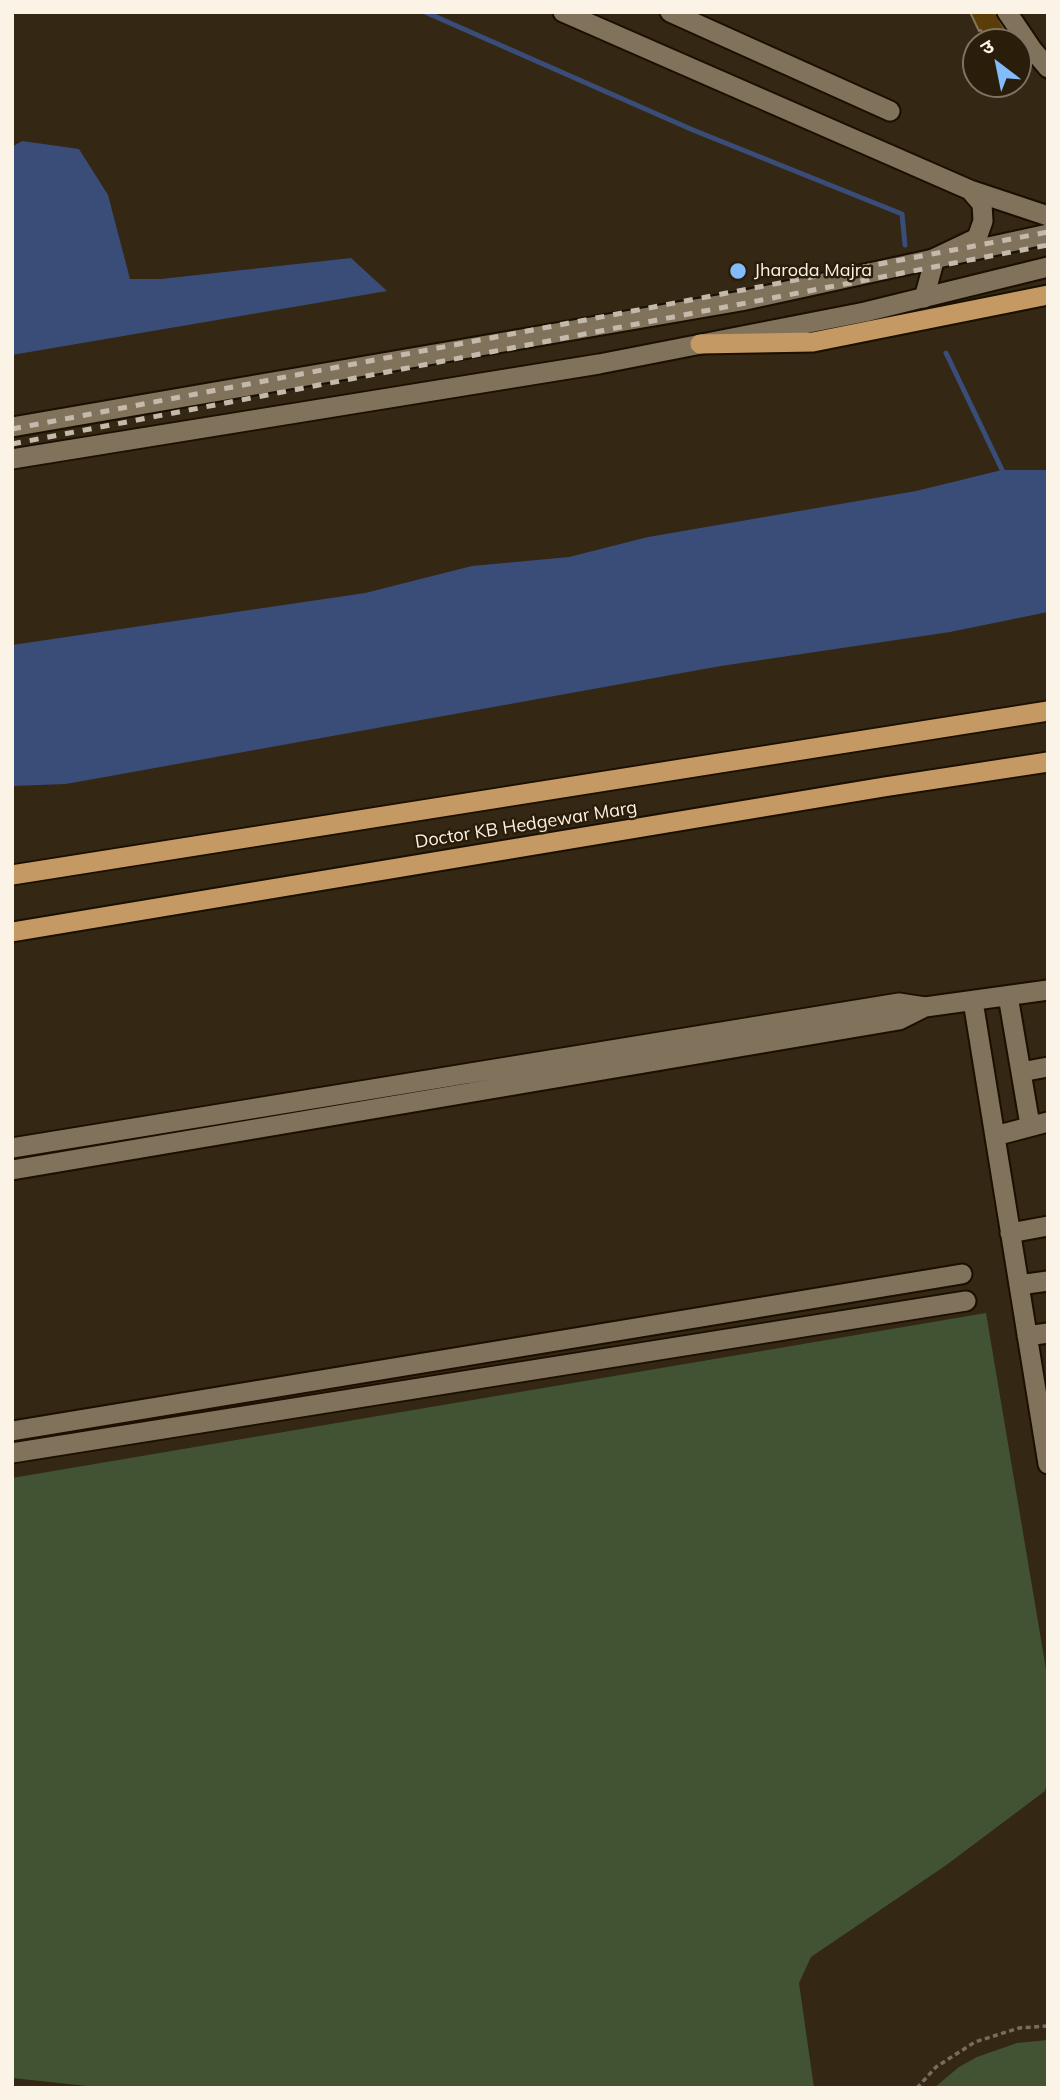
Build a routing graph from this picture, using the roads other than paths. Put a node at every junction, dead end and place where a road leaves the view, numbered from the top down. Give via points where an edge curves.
1 (563, 12) edge
2 (670, 12) edge
3 (1007, 12) edge
4 (1048, 68) edge
5 (890, 111) dead end
6 (970, 190) junction
7 (1048, 216) edge
8 (1048, 234) edge
9 (935, 258) junction
10 (1048, 267) edge
11 (1048, 295) edge
12 (924, 298) junction
13 (700, 344) junction
14 (12, 426) edge
15 (12, 459) edge
16 (1048, 710) edge
17 (1048, 762) edge
18 (12, 875) edge
19 (12, 932) edge
20 (1048, 990) edge
21 (1008, 996) junction
22 (973, 1001) junction
23 (925, 1007) junction
24 (1048, 1068) edge
25 (1021, 1072) junction
26 (1039, 1124) edge
27 (995, 1136) junction
28 (12, 1148) edge
29 (12, 1170) edge
30 (1048, 1226) edge
31 (1010, 1233) junction
32 (961, 1274) dead end
33 (1048, 1281) edge
34 (1019, 1285) junction
35 (966, 1301) dead end
36 (1048, 1333) edge
37 (1027, 1336) junction
38 (1042, 1391) edge
39 (12, 1431) edge
40 (12, 1453) edge
41 (1047, 1453) edge

1 - 6 street
2 - 5 street
3 - 4 street
6 - 7 street
6 - 9 street via 982,204 983,221 976,238
8 - 9 street
9 - 12 street
9 - 14 street via 741,301
10 - 12 street
11 - 13 highway via 813,342
12 - 13 street
13 - 15 street
16 - 18 highway, Doctor KB Hedgewar Marg
17 - 19 highway, Doctor KB Hedgewar Marg
20 - 21 street
21 - 22 street
21 - 25 street
22 - 23 street
22 - 27 street
23 - 28 street via 885,1005
23 - 29 street via 899,1020
24 - 25 street
25 - 26 street
26 - 27 street
27 - 31 street
30 - 31 street
31 - 34 street
32 - 39 street
33 - 34 street
34 - 37 street
35 - 40 street
36 - 37 street
37 - 38 street
38 - 41 street

